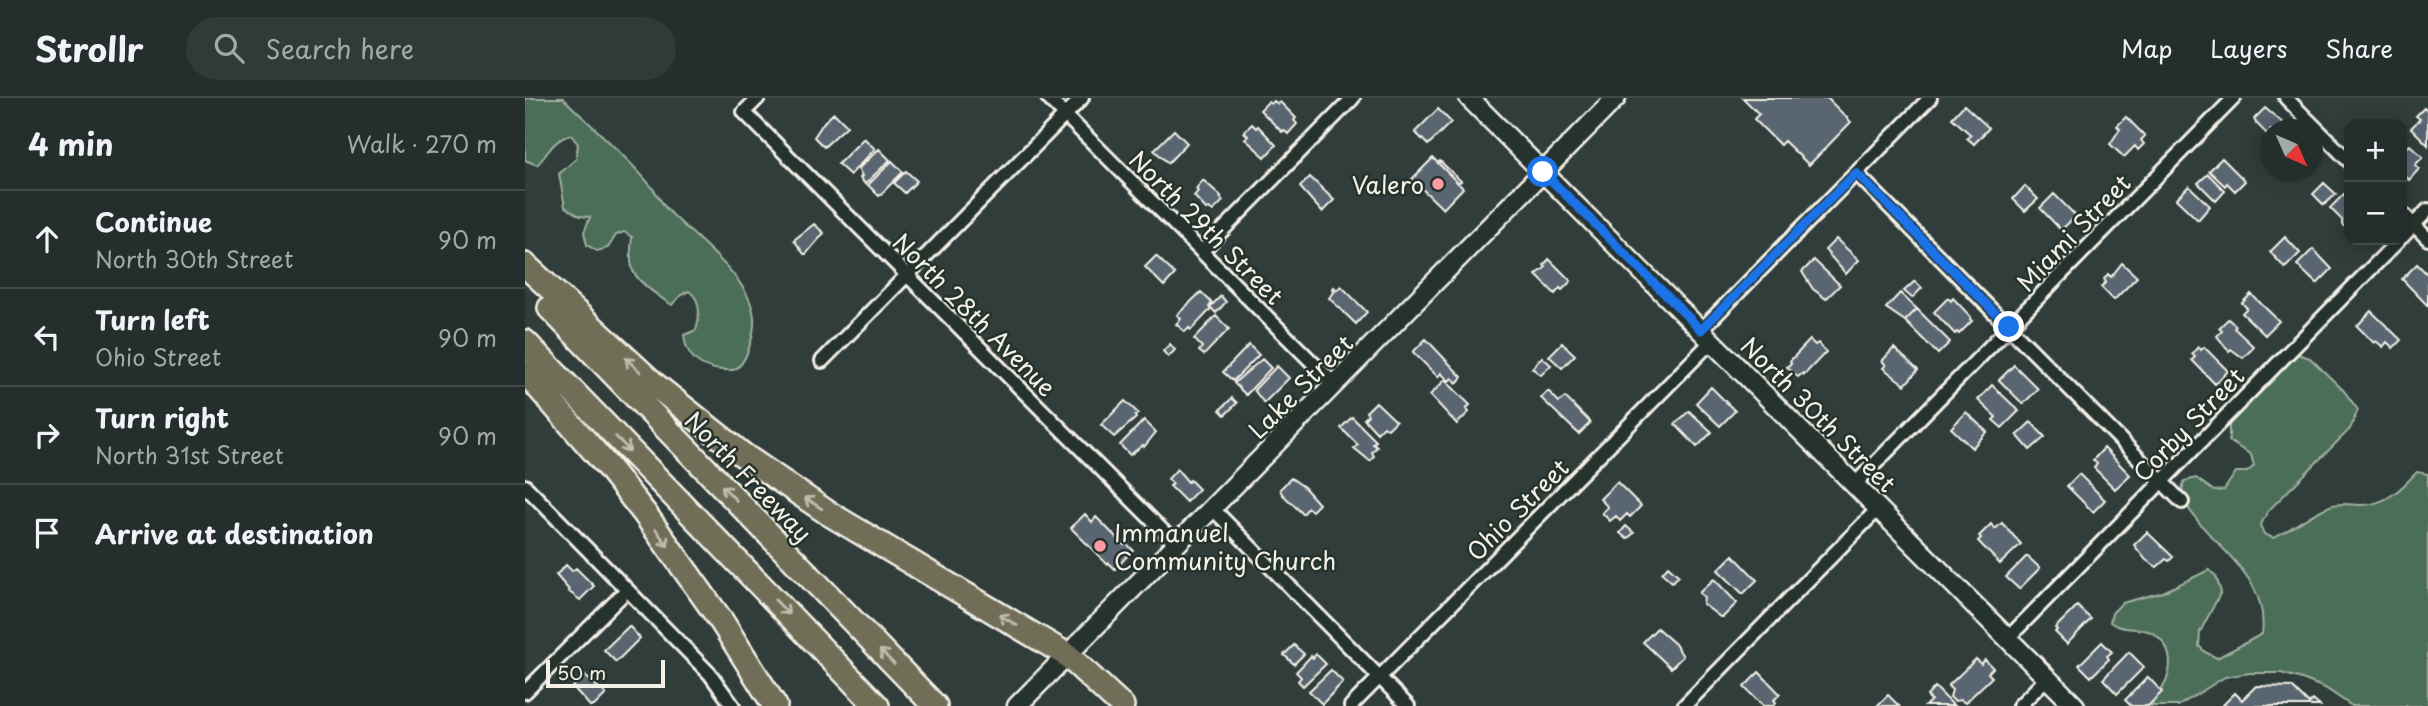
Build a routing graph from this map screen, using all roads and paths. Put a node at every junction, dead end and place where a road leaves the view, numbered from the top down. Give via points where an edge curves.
1 (758, 98) edge
2 (1048, 98) edge
3 (1082, 98) edge
4 (1353, 98) edge
5 (1469, 98) edge
6 (1616, 98) edge
7 (1930, 98) edge
8 (2234, 98) edge
9 (2287, 98) edge
10 (1065, 115) junction
11 (2344, 156) edge
12 (1543, 172) junction
13 (1856, 173) junction
14 (2428, 210) edge
15 (2407, 218) edge
16 (2413, 225) junction
17 (2407, 231) edge
18 (2428, 239) edge
19 (2393, 245) edge
20 (1202, 251) junction
21 (525, 265) edge
22 (906, 275) junction
23 (525, 282) edge
24 (2009, 327) junction
25 (1707, 336) junction
26 (525, 342) edge
27 (822, 361) dead end
28 (525, 372) edge
29 (1335, 385) junction
30 (2162, 481) junction
31 (1854, 485) junction
32 (525, 486) edge
33 (2182, 502) dead end
34 (1213, 509) junction
35 (1878, 509) junction
36 (1177, 545) junction
37 (627, 590) junction
38 (2008, 638) junction
39 (1067, 655) junction
40 (1380, 678) junction
41 (2047, 678) junction
42 (525, 692) edge
43 (1021, 702) edge
44 (733, 706) edge
45 (775, 706) edge
46 (877, 706) edge
47 (935, 706) edge
48 (1122, 706) edge
49 (1351, 706) edge
50 (1408, 706) edge
51 (1684, 706) edge
52 (2019, 706) edge
53 (2075, 706) edge

1 - 22 street, North 28th Avenue via 744,112
2 - 10 street, North 29th Street
3 - 10 street
4 - 20 street
5 - 12 main road, North 30th Street
6 - 12 main road, Lake Street
7 - 13 street, Ohio Street
8 - 24 street, Miami Street
9 - 11 street
10 - 20 street, North 29th Street
10 - 22 street
12 - 25 main road, North 30th Street
12 - 29 main road, Lake Street
13 - 24 street
13 - 25 street, Ohio Street
14 - 16 street, Corby Street
15 - 16 street
16 - 17 street, Corby Street
16 - 18 street
19 - 30 street, Corby Street
20 - 29 street, North 29th Street
39 -> 21 highway via 828,513 758,466 668,396
22 - 27 street
22 - 36 street, North 28th Avenue
47 -> 23 highway, North Freeway
24 - 30 street
24 - 31 street, Miami Street
25 - 31 main road, North 30th Street
25 - 40 street, Ohio Street
26 -> 46 highway
28 -> 45 highway via 645,514
29 - 34 main road, Lake Street
30 - 33 street
30 - 38 street, Corby Street
31 - 35 main road, North 30th Street
32 - 37 street
34 - 36 main road, Lake Street
34 - 40 street
35 - 38 main road, North 30th Street
35 - 51 street
36 - 39 main road, Lake Street
37 - 42 street
37 - 44 street via 714,678
38 - 41 main road, North 30th Street
39 - 43 main road, Lake Street
39 - 48 highway
40 - 49 street, Ohio Street
40 - 50 street
41 - 52 street
41 - 53 main road, North 30th Street

